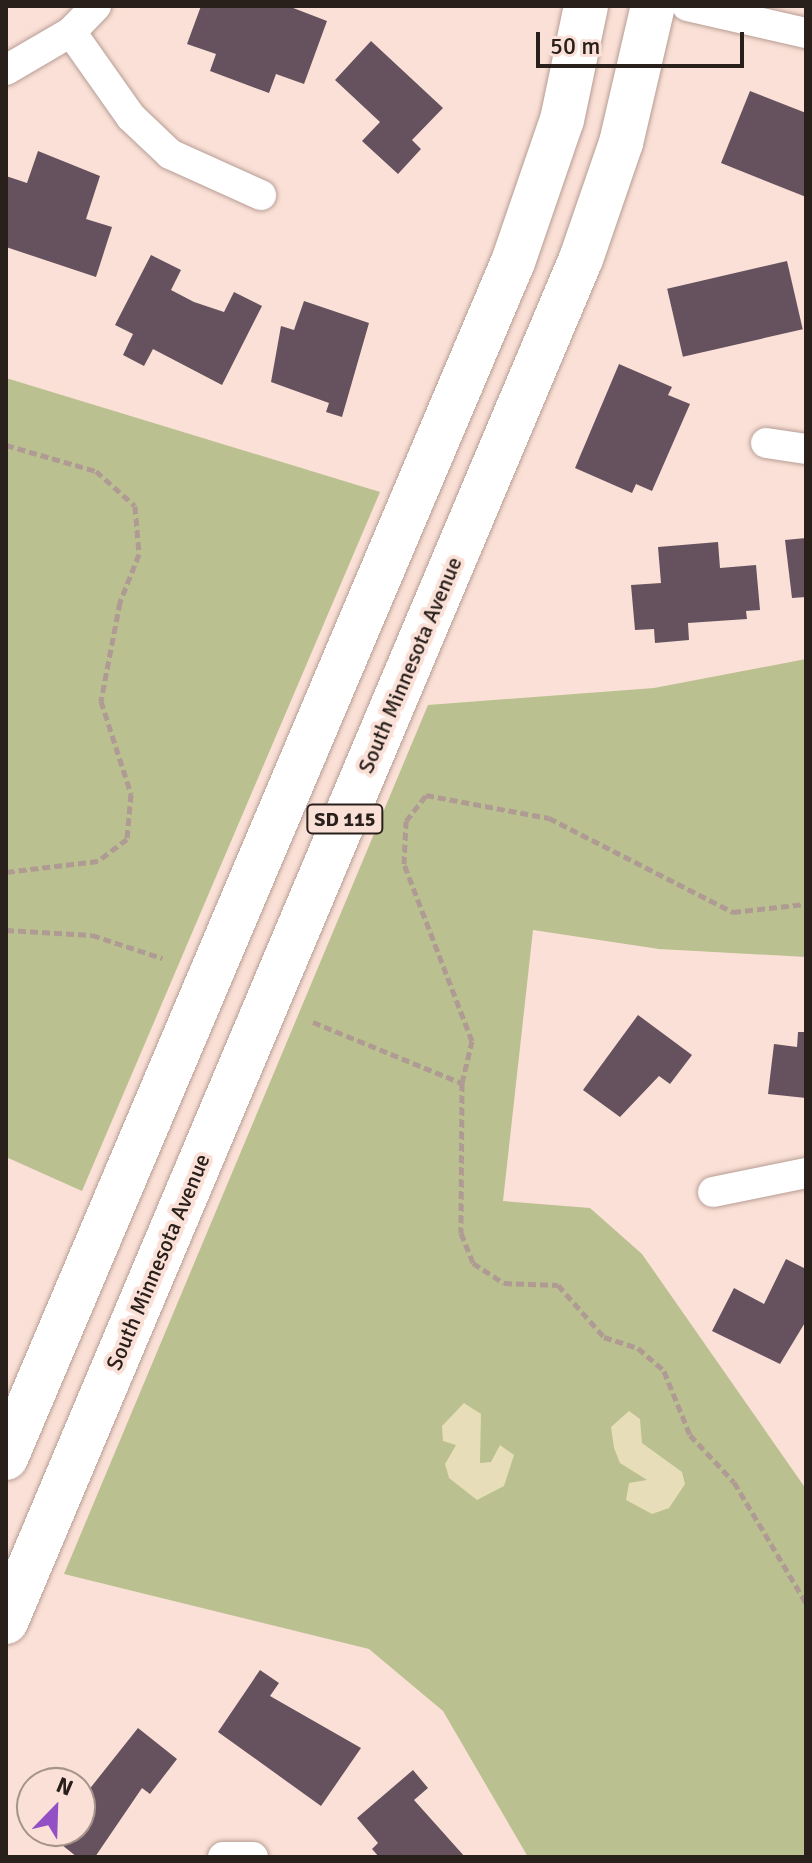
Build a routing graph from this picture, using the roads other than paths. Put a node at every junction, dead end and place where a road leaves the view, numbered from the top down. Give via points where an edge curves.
1 (96, 6) edge
2 (586, 6) edge
3 (653, 6) edge
4 (687, 6) edge
5 (71, 32) junction
6 (806, 33) edge
7 (6, 70) edge
8 (261, 195) dead end
9 (766, 443) dead end
10 (806, 449) edge
11 (806, 1173) edge
12 (713, 1192) dead end
13 (6, 1458) edge
14 (6, 1622) edge
15 (223, 1857) edge
16 (253, 1857) edge

1 - 5 street
2 - 13 main road, SD 115 via 562,120 513,262
3 - 14 main road, South Minnesota Avenue / SD 115 via 621,143 581,259
4 - 6 street
5 - 7 street
5 - 8 street via 131,117 170,154
9 - 10 street
11 - 12 street
15 - 16 street

